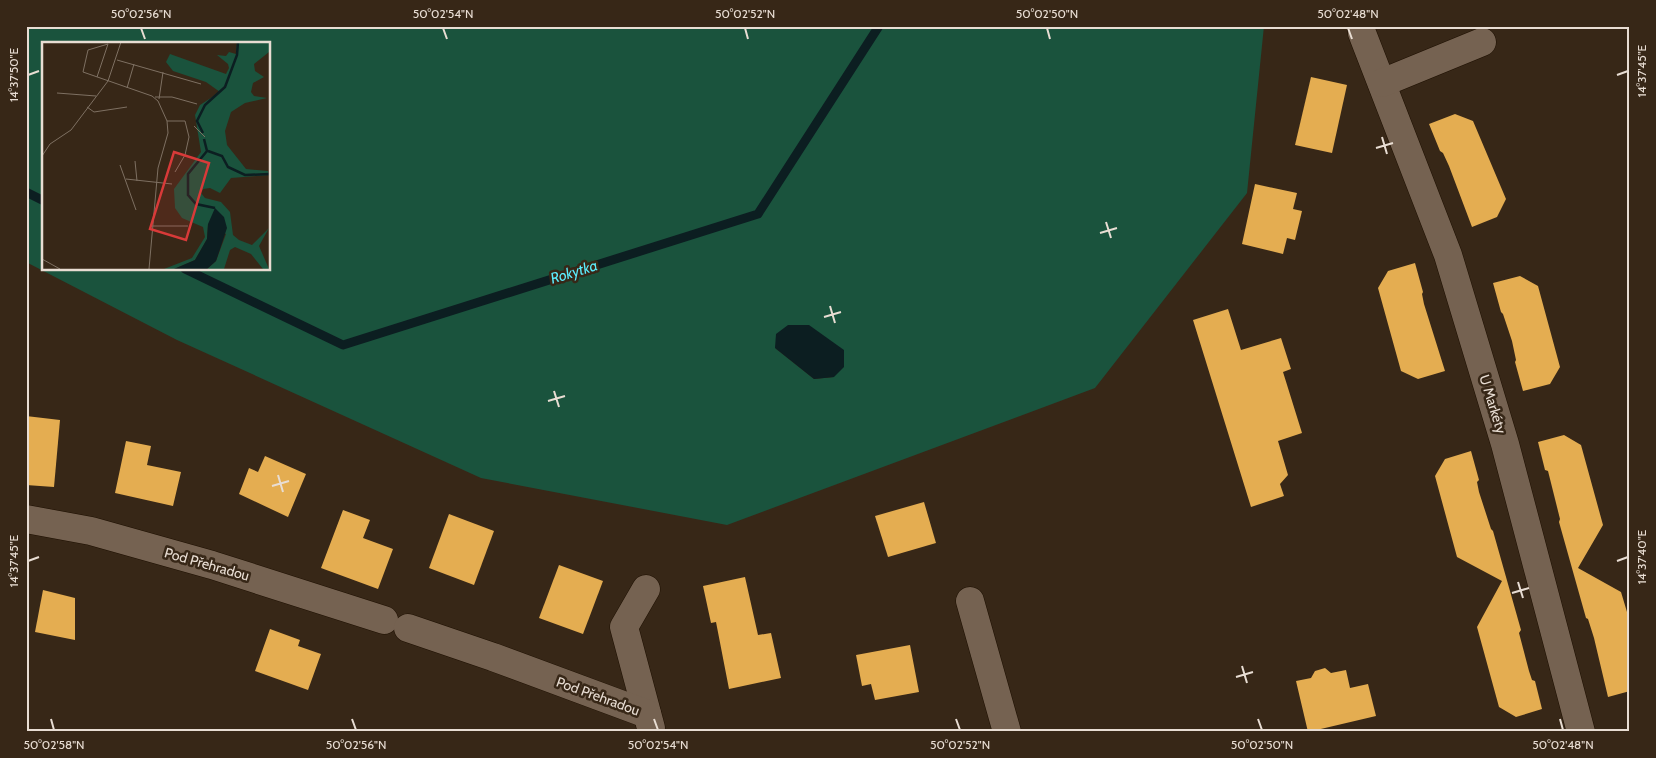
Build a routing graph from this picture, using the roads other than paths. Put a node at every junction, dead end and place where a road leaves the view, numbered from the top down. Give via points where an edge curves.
1 (1362, 32) dead end
2 (1482, 42) dead end
3 (1382, 83) junction
4 (26, 519) edge
5 (646, 589) dead end
6 (970, 601) dead end
7 (650, 723) edge
8 (1007, 732) edge
9 (1581, 732) edge

1 - 3 street, U Markéty
2 - 3 street
3 - 9 street, U Markéty via 1448,255 1505,444
4 - 7 street, Pod Přehradou via 91,531 396,624 493,657
5 - 7 street via 624,627
6 - 8 street

